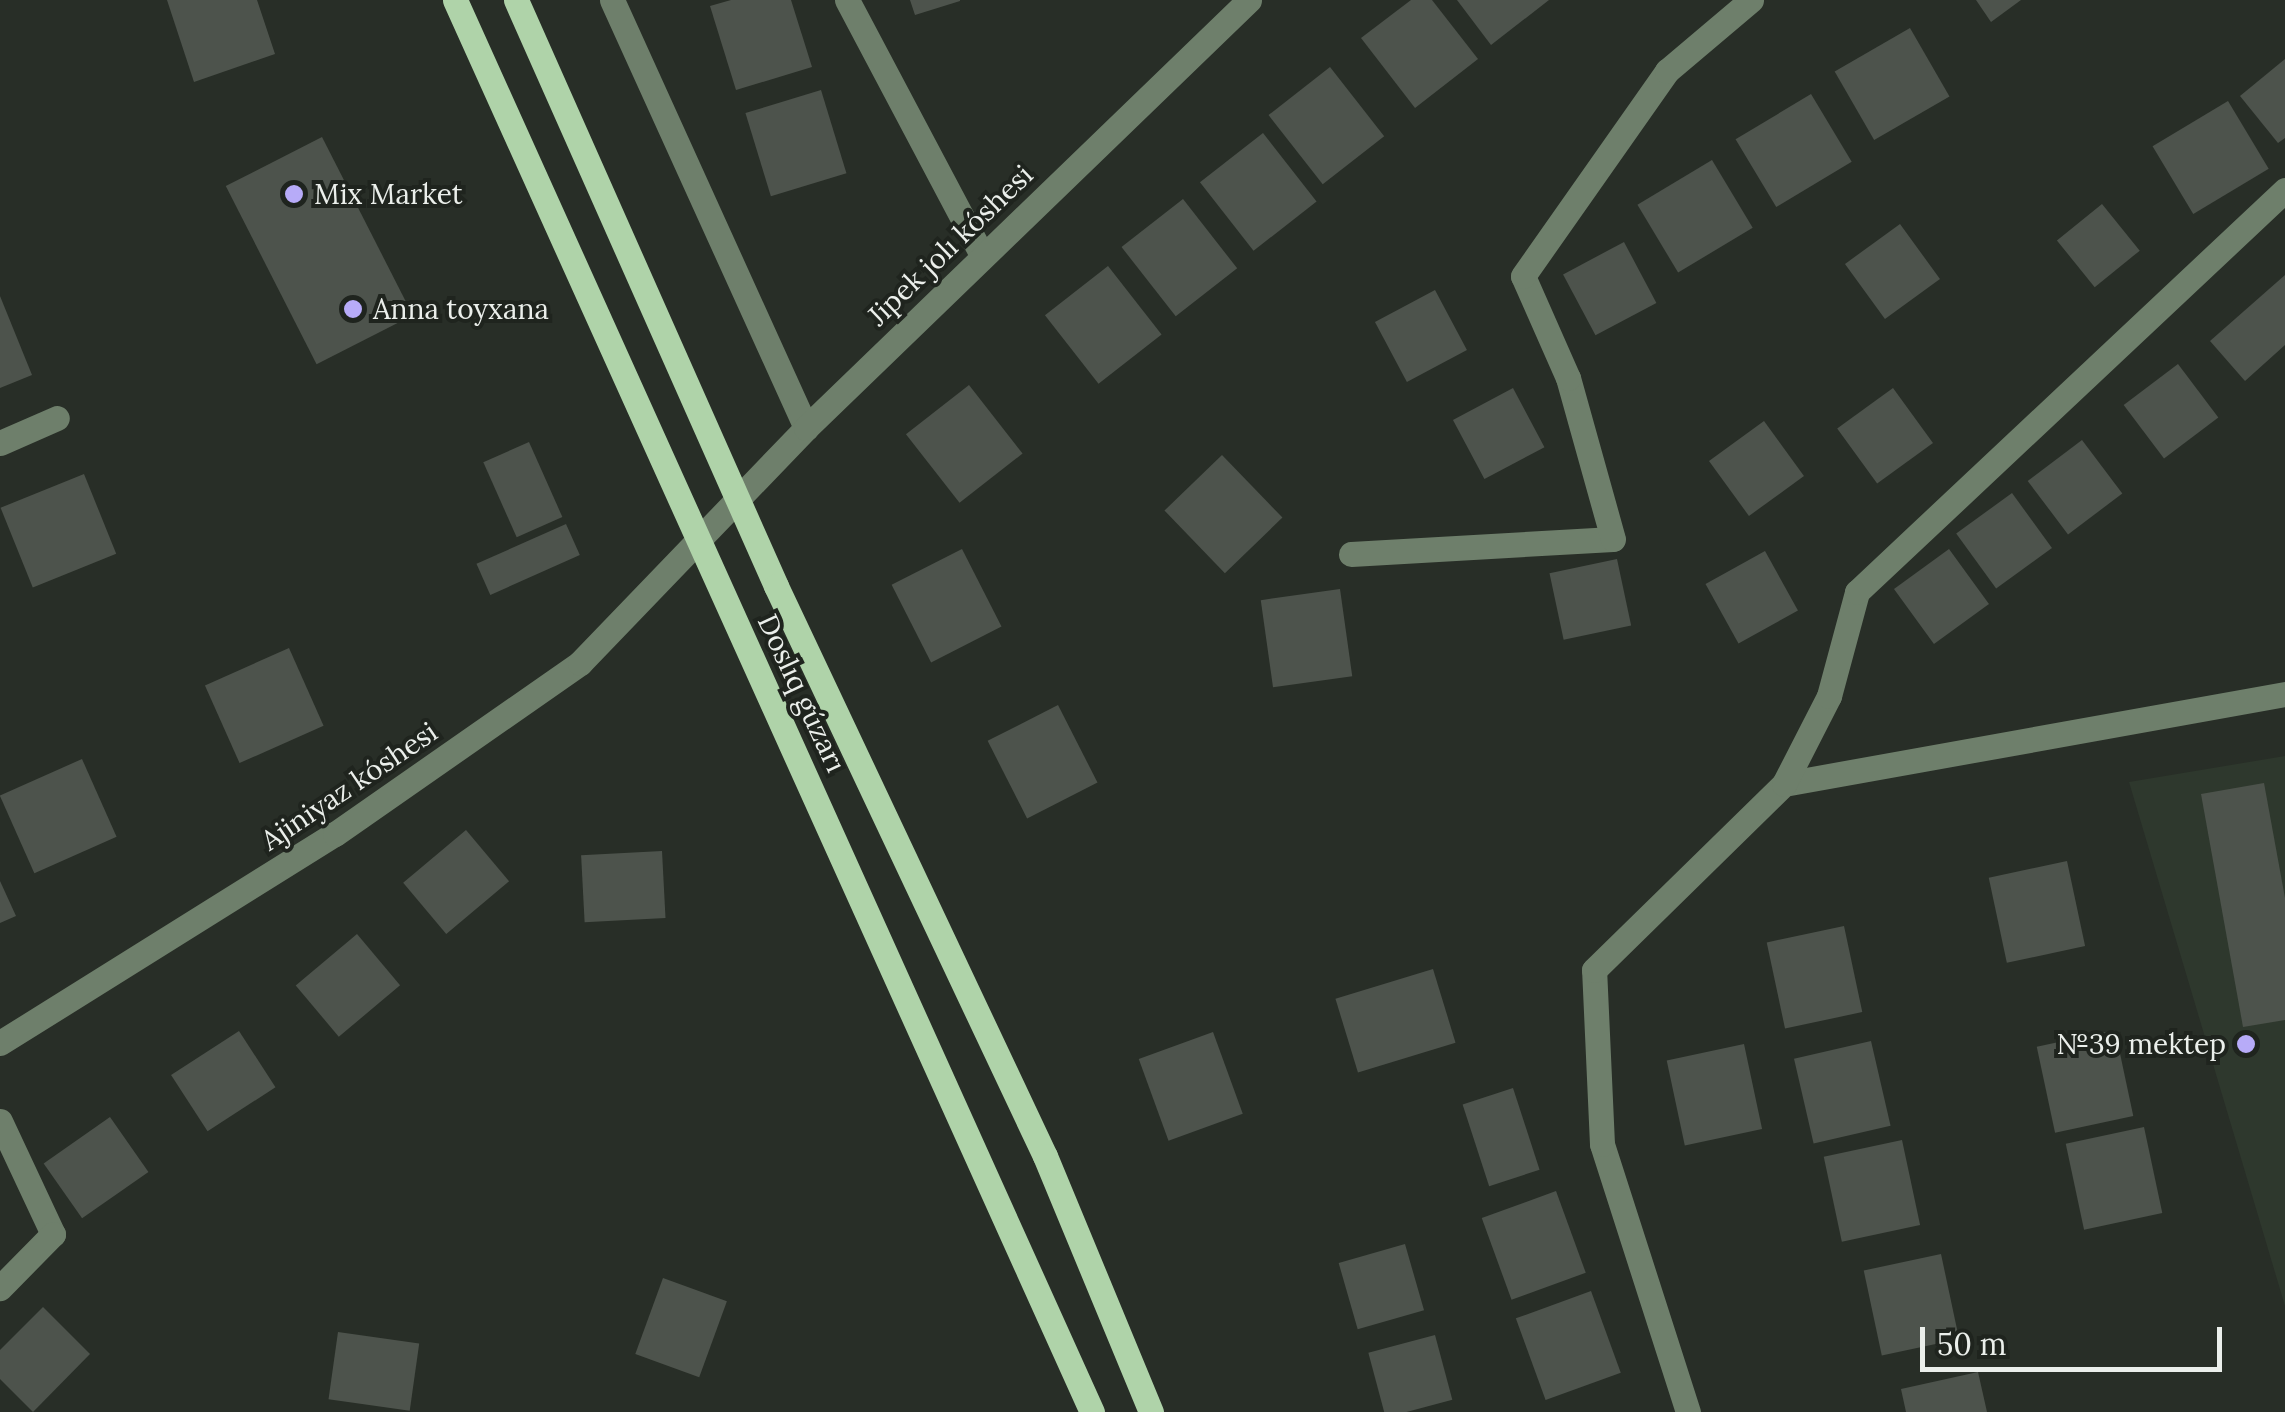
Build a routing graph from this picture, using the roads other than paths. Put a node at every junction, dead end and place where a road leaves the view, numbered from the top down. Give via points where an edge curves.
1 (456, 0) edge
2 (516, 0) edge
3 (612, 0) edge
4 (847, 0) edge
5 (1249, 0) edge
6 (1751, 0) edge
7 (2285, 190) edge
8 (982, 254) junction
9 (57, 418) dead end
10 (806, 428) junction
11 (0, 443) edge
12 (741, 498) junction
13 (700, 540) junction
14 (1351, 554) dead end
15 (2285, 694) edge
16 (1784, 784) junction
17 (0, 1043) edge
18 (0, 1121) edge
19 (0, 1288) edge
20 (1092, 1412) edge
21 (1151, 1412) edge
22 (1688, 1412) edge

1 - 13 main road, Doslıq gúzarı
2 - 12 main road, Doslıq gúzarı
3 - 10 street
4 - 8 street
5 - 8 street, Jipek jolı kóshesi
6 - 14 street via 1668,70 1523,276 1568,378 1612,539
7 - 16 street via 1858,592 1829,696
8 - 10 street, Jipek jolı kóshesi
9 - 11 street
10 - 12 street, Jipek jolı kóshesi
12 - 13 street, Jipek jolı kóshesi
12 - 21 main road, Doslıq gúzarı via 1045,1156
13 - 17 street, Ajiniyaz kóshesi via 580,663 334,834
13 - 20 main road, Doslıq gúzarı
15 - 16 street
16 - 22 street via 1594,970 1602,1144
18 - 19 street via 53,1234

